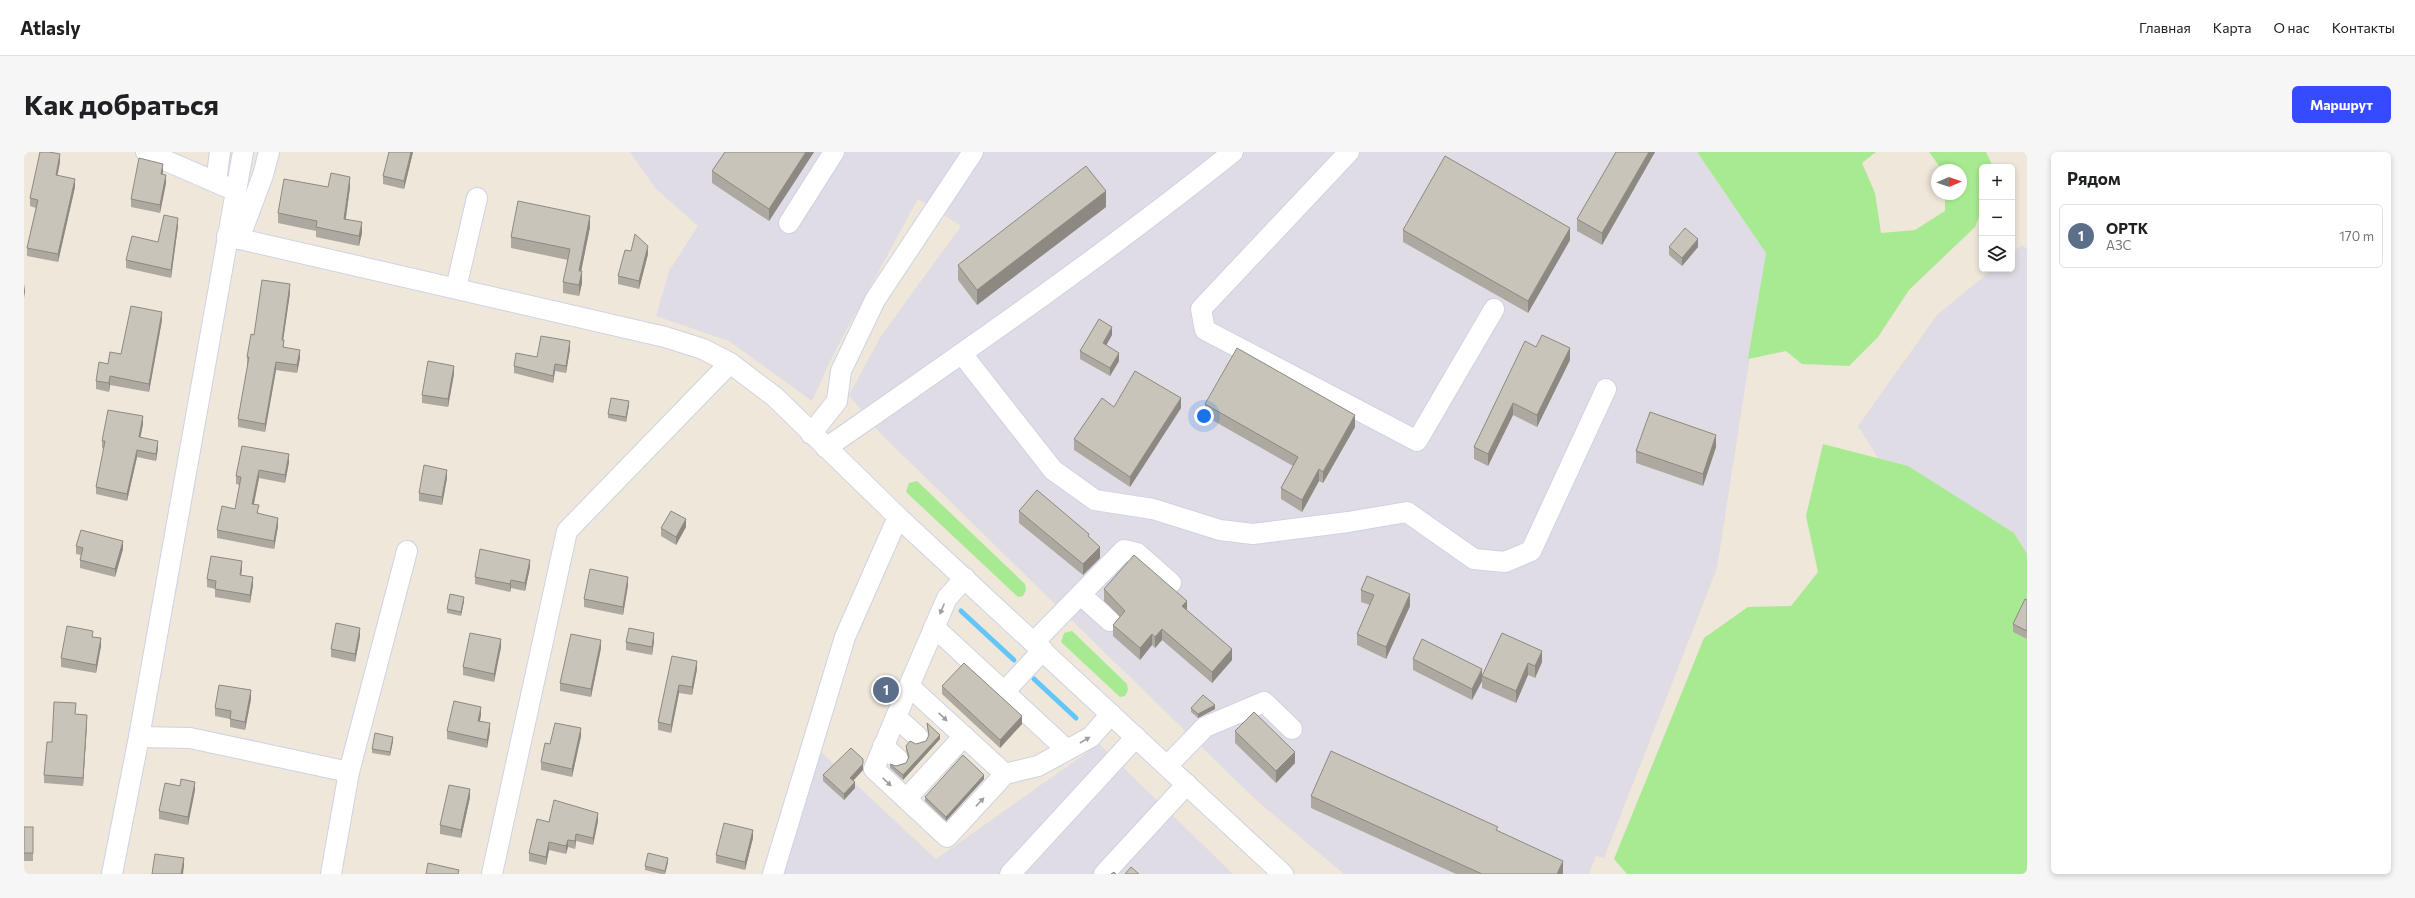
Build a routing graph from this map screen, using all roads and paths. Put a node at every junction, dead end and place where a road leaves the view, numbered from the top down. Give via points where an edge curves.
1 (146, 152) edge
2 (220, 152) edge
3 (243, 152) edge
4 (269, 152) edge
5 (834, 152) edge
6 (973, 152) edge
7 (1234, 152) edge
8 (1349, 152) edge
9 (216, 182) junction
10 (236, 191) junction
11 (478, 198) dead end
12 (789, 222) dead end
13 (233, 238) junction
14 (456, 288) junction
15 (1494, 309) dead end
16 (962, 354) junction
17 (730, 363) junction
18 (1606, 389) dead end
19 (811, 434) junction
20 (826, 448) junction
21 (898, 517) junction
22 (407, 551) dead end
23 (965, 578) junction
24 (1171, 583) dead end
25 (1080, 595) junction
26 (1110, 621) dead end
27 (934, 627) junction
28 (1039, 646) junction
29 (909, 686) junction
30 (1004, 692) junction
31 (1111, 714) junction
32 (896, 717) junction
33 (1292, 729) dead end
34 (964, 736) junction
35 (139, 737) junction
36 (1136, 737) junction
37 (930, 749) junction
38 (1066, 750) junction
39 (904, 764) junction
40 (1167, 766) junction
41 (349, 772) junction
42 (1005, 774) junction
43 (1187, 784) junction
44 (906, 799) junction
45 (112, 874) edge
46 (331, 874) edge
47 (492, 874) edge
48 (773, 874) edge
49 (1010, 874) edge
50 (1104, 874) edge
51 (1283, 874) edge

1 - 9 street
2 - 9 street
3 - 10 street
4 - 13 street via 263,175
5 - 12 street
6 - 19 street via 875,300 842,371 838,401
7 - 16 street via 1150,218
8 - 15 street via 1202,309 1205,330 1416,441
9 - 10 street
10 - 13 street
11 - 14 street
13 - 14 street
13 - 35 street
14 - 17 street via 665,337 703,349
16 - 18 street via 1053,470 1095,500 1153,509 1220,530 1253,534 1407,512 1474,558 1505,562 1531,550
16 - 20 street
17 - 19 street via 775,397
17 - 47 street via 568,531
19 - 20 street
20 - 21 street
21 - 23 street
21 - 48 street via 845,637
22 - 41 street
23 -> 27 street via 947,598
23 - 28 street
24 - 25 street via 1137,553 1124,550
25 - 26 street
25 - 28 street
27 - 29 street
27 - 30 street
28 - 30 street
28 - 31 street
29 - 32 street
29 -> 34 street
30 - 38 street
31 - 36 street
38 -> 31 street via 1090,737
32 - 37 street
32 - 39 street
33 - 40 street via 1264,702 1205,727
34 - 37 street
34 - 42 street
35 - 41 street via 190,738
35 - 45 street
36 - 40 street
36 - 49 street
37 - 39 street
38 - 42 street via 1038,766
39 - 44 street
39 -> 44 street via 874,769
40 - 43 street
41 - 46 street
44 -> 42 street via 947,837
43 - 50 street
43 - 51 street

